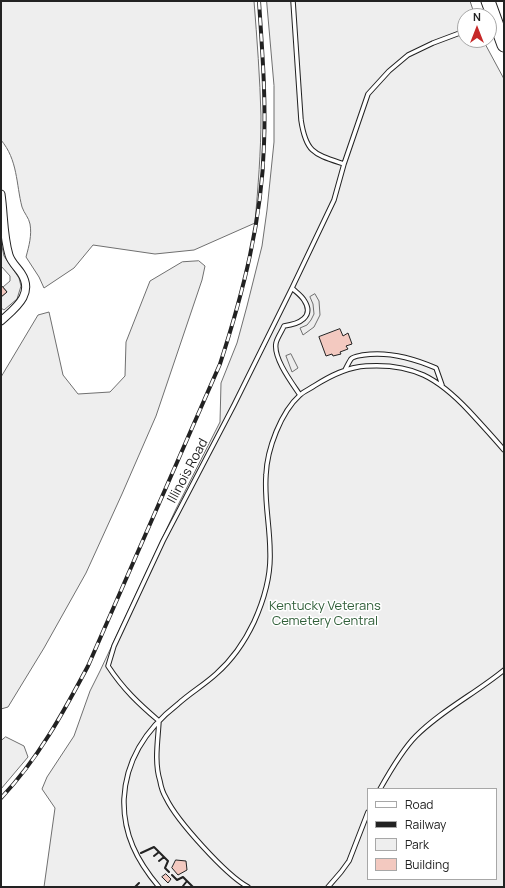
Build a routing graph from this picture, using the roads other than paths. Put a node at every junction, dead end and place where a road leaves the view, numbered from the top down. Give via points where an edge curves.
1 (293, 1) edge
2 (497, 27) edge
3 (457, 34) edge
4 (504, 46) edge
5 (344, 164) junction
6 (1, 194) edge
7 (292, 288) junction
8 (1, 321) edge
9 (345, 370) junction
10 (442, 385) junction
11 (300, 395) junction
12 (504, 450) edge
13 (504, 670) edge
14 (159, 720) junction
15 (381, 788) edge
16 (367, 815) edge
17 (329, 886) edge
18 (159, 887) edge
19 (248, 887) edge
20 (322, 887) edge

1 - 5 lane via 304,136 308,146 320,156
2 - 4 highway
3 - 5 lane, Illinois Road via 408,55 383,76 368,94
5 - 7 lane, Illinois Road via 334,200
6 - 8 street via 10,257 22,274 26,286 23,300
7 - 11 lane via 304,299 307,314 295,325 284,326 276,344 278,359
7 - 14 lane, Illinois Road via 163,541 114,646 108,666 115,678 135,701
9 - 10 lane via 379,365 396,367 415,371
9 - 10 lane via 356,356 378,354 406,357 436,368
9 - 11 lane
10 - 12 lane
11 - 14 lane via 276,430 270,451 266,475 270,553 267,586 262,604 246,639 233,656 217,674
13 - 15 lane via 415,736
14 - 18 lane via 142,739 134,756 128,772 124,808 136,855
14 - 19 lane via 157,759 159,780 166,799 202,846 239,882
16 - 17 lane via 349,860
17 - 20 lane

